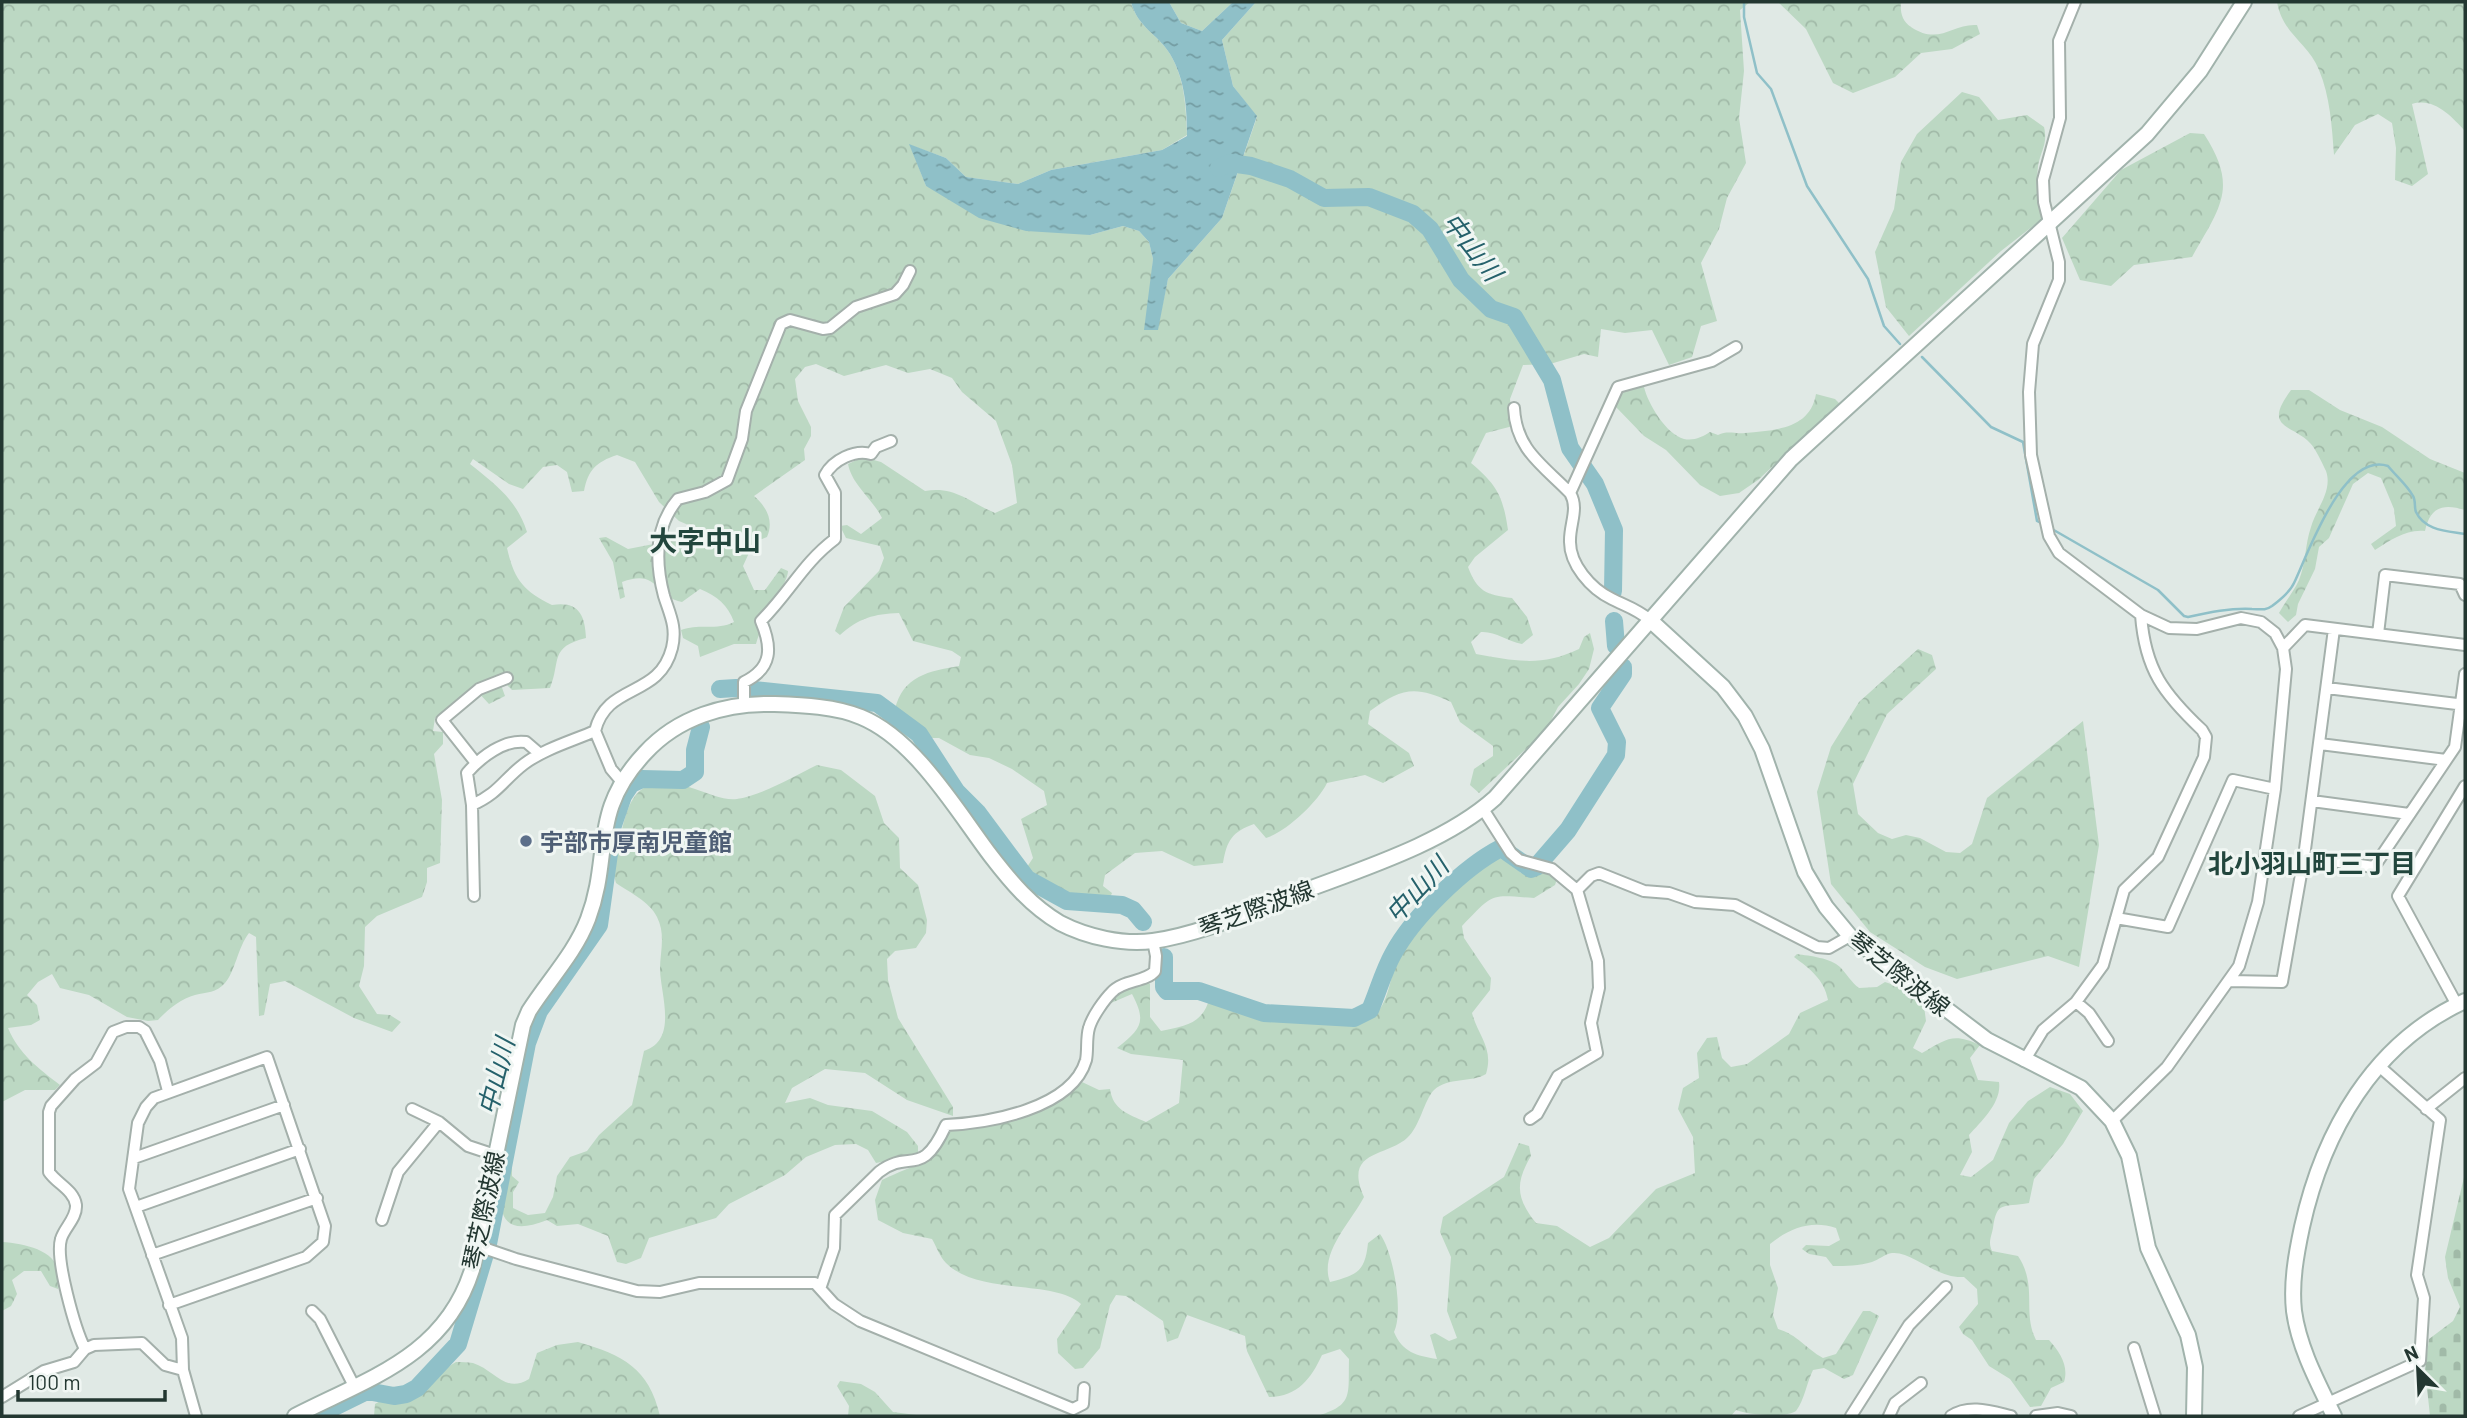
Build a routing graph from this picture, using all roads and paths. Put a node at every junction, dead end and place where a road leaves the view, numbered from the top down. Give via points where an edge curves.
1 (2075, 2) edge
2 (2244, 2) edge
3 (2051, 223) junction
4 (910, 271) dead end
5 (1736, 347) dead end
6 (1514, 408) dead end
7 (891, 441) dead end
8 (1570, 493) junction
9 (2465, 595) edge
10 (2141, 615) junction
11 (1650, 620) junction
12 (2334, 629) junction
13 (2378, 634) junction
14 (2465, 645) edge
15 (2283, 648) junction
16 (2465, 674) edge
17 (508, 678) dead end
18 (2327, 688) junction
19 (2463, 704) edge
20 (744, 705) junction
21 (595, 731) junction
22 (2320, 744) junction
23 (540, 754) junction
24 (2446, 760) junction
25 (476, 762) junction
26 (622, 782) junction
27 (2465, 786) edge
28 (2275, 789) junction
29 (2312, 801) junction
30 (472, 805) junction
31 (1483, 809) junction
32 (2409, 814) junction
33 (2304, 857) junction
34 (1577, 890) junction
35 (474, 896) dead end
36 (2116, 918) junction
37 (1850, 936) junction
38 (1153, 941) junction
39 (2230, 981) junction
40 (2076, 1002) junction
41 (2461, 1003) edge
42 (2108, 1041) dead end
43 (2024, 1060) junction
44 (2379, 1066) junction
45 (2465, 1078) edge
46 (168, 1091) junction
47 (284, 1105) junction
48 (2426, 1108) junction
49 (412, 1109) dead end
50 (1530, 1119) dead end
51 (2112, 1121) junction
52 (439, 1122) junction
53 (300, 1149) junction
54 (495, 1156) junction
55 (134, 1158) junction
56 (317, 1198) junction
57 (136, 1207) junction
58 (382, 1220) dead end
59 (485, 1247) junction
60 (152, 1255) junction
61 (821, 1286) junction
62 (1946, 1287) dead end
63 (169, 1305) junction
64 (312, 1311) dead end
65 (2134, 1348) dead end
66 (85, 1349) junction
67 (183, 1370) junction
68 (1921, 1383) dead end
69 (354, 1386) junction
70 (1084, 1388) dead end
71 (2, 1396) edge
72 (2331, 1410) edge
73 (196, 1416) edge
74 (295, 1416) edge
75 (1851, 1416) edge
76 (1889, 1416) edge
77 (1951, 1416) edge
78 (2011, 1416) edge
79 (2036, 1416) edge
80 (2071, 1416) edge
81 (2154, 1416) edge
82 (2194, 1416) edge
83 (2298, 1416) edge

1 - 3 street via 2059,41 2060,118 2043,180
2 - 3 main road via 2200,71 2155,125
3 - 10 street via 2059,280 2033,344 2029,392 2031,455 2044,518 2059,553
3 - 11 main road via 1791,459
4 - 21 street via 895,293 856,307 823,330 790,320 781,324 746,411 742,439 727,480 678,499 665,516 656,557 675,628 664,668 655,680 632,689 602,713
5 - 8 street via 1712,361 1618,387
6 - 8 street via 1528,453
7 - 20 street via 871,454 852,454 827,470 825,475 835,493 835,539 811,557 761,621 770,648 761,671 744,682
8 - 11 street via 1575,504 1570,540 1577,567 1611,599 1626,603
9 - 13 street via 2460,584 2385,575
10 - 15 street via 2181,630 2241,618 2261,622 2275,633
10 - 36 street via 2143,639 2158,680 2202,730 2206,747 2158,858 2124,890
11 - 31 main road, 琴芝際波線
11 - 37 main road, 琴芝際波線 via 1723,687 1745,716 1762,749 1805,872
12 - 13 street
12 - 15 street via 2305,625
12 - 18 street
13 - 14 street
15 - 28 street via 2287,669
16 - 19 street
17 - 25 street via 479,689 442,720
18 - 19 street
18 - 22 street
19 - 24 street via 2459,735
20 - 26 main road, 琴芝際波線 via 710,712 668,732
20 - 38 main road, 琴芝際波線 via 848,713 877,725 904,746 1031,902 1058,922 1088,934
21 - 23 street
21 - 26 street via 611,769
22 - 24 street
22 - 29 street
23 - 25 street via 518,741
23 - 30 street via 523,764 494,795
24 - 32 street
25 - 30 street via 467,773
26 - 54 main road, 琴芝際波線 via 604,827 587,922 523,1025
27 - 41 street via 2398,896
28 - 36 street via 2233,780 2168,927
28 - 39 street via 2258,902 2245,950
29 - 32 street
29 - 33 street
30 - 35 street
31 - 34 street via 1519,860 1552,869
31 - 38 main road, 琴芝際波線 via 1416,845 1343,876 1221,922
32 - 33 street via 2374,867
33 - 39 street via 2281,982
34 - 37 street via 1599,873 1644,891 1735,905 1817,947 1829,948
34 - 50 street via 1598,961 1599,988 1591,1023 1597,1052 1558,1076
36 - 40 street via 2103,965
37 - 43 main road, 琴芝際波線 via 1969,1028
38 - 61 street via 1155,971 1112,992 1088,1029 1086,1059 1070,1085 1023,1111 946,1125 922,1159 879,1172 835,1215 834,1248
39 - 51 street via 2167,1067
40 - 42 street via 2090,1013
40 - 43 street via 2043,1030
41 - 44 main road via 2401,1044
43 - 51 main road, 琴芝際波線 via 2074,1083
44 - 48 street
44 - 72 main road via 2357,1092 2324,1151 2295,1259 2297,1329
45 - 48 street
46 - 47 street via 267,1057
46 - 55 street via 146,1107 138,1123
46 - 66 street via 145,1031 126,1027 108,1038 96,1063 75,1079 48,1112 49,1172 76,1204 61,1237 60,1257
47 - 53 street
47 - 55 street
48 - 72 street via 2440,1120 2417,1275 2424,1298 2420,1361
49 - 52 street
51 - 82 main road, 琴芝際波線 via 2129,1156 2148,1248 2188,1335 2195,1367
52 - 54 street via 468,1146
52 - 58 street via 398,1172
53 - 56 street
53 - 57 street
54 - 59 main road, 琴芝際波線
55 - 57 street via 129,1189
56 - 60 street
56 - 63 street via 325,1226 317,1250
57 - 60 street
59 - 61 street via 637,1291 660,1292 699,1283 805,1282
59 - 69 main road, 琴芝際波線 via 443,1328 408,1358
60 - 63 street
61 - 70 street via 834,1304 860,1321 1073,1409 1083,1404
62 - 75 street via 1909,1325
63 - 67 street via 182,1338
64 - 69 street
65 - 81 street
66 - 67 street via 142,1343 165,1365
66 - 71 street via 74,1362 44,1370
67 - 73 street
68 - 76 street via 1895,1403
69 - 74 main road, 琴芝際波線
72 - 83 street
77 - 78 street via 1982,1409
79 - 80 street

